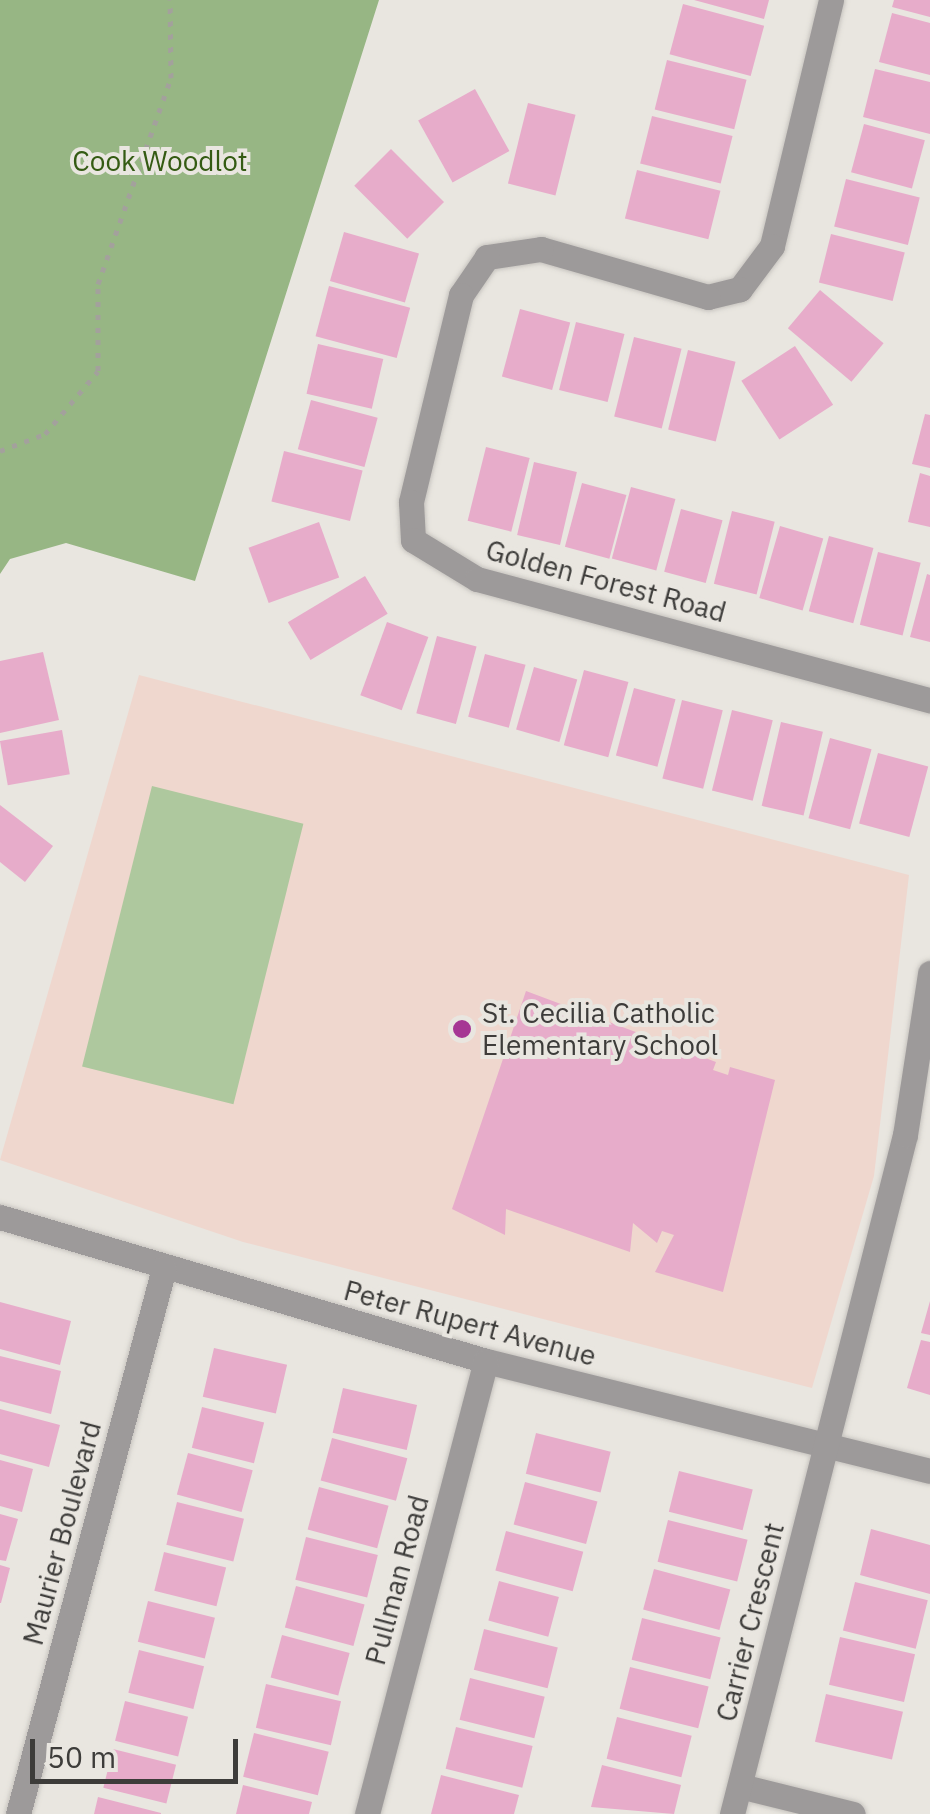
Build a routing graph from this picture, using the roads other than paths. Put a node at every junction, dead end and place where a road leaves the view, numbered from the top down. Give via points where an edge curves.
1 (831, 0) edge
2 (930, 700) edge
3 (930, 973) edge
4 (921, 1103) edge
5 (0, 1217) edge
6 (164, 1268) junction
7 (486, 1361) junction
8 (831, 1447) junction
9 (930, 1472) edge
10 (740, 1786) junction
11 (18, 1814) edge
12 (367, 1814) edge
13 (732, 1814) edge
14 (853, 1814) edge

1 - 2 street, Golden Forest Road via 772,246 740,290 708,297 540,248 487,257 462,295 411,502 414,540 477,579
3 - 4 street
4 - 8 street
5 - 6 street, Peter Rupert Avenue
6 - 7 street, Peter Rupert Avenue
6 - 11 street, Maurier Boulevard
7 - 8 street, Peter Rupert Avenue
7 - 12 street, Pullman Road
8 - 9 street, Peter Rupert Avenue
8 - 10 street, Carrier Crescent
10 - 13 street, Carrier Crescent
10 - 14 street

